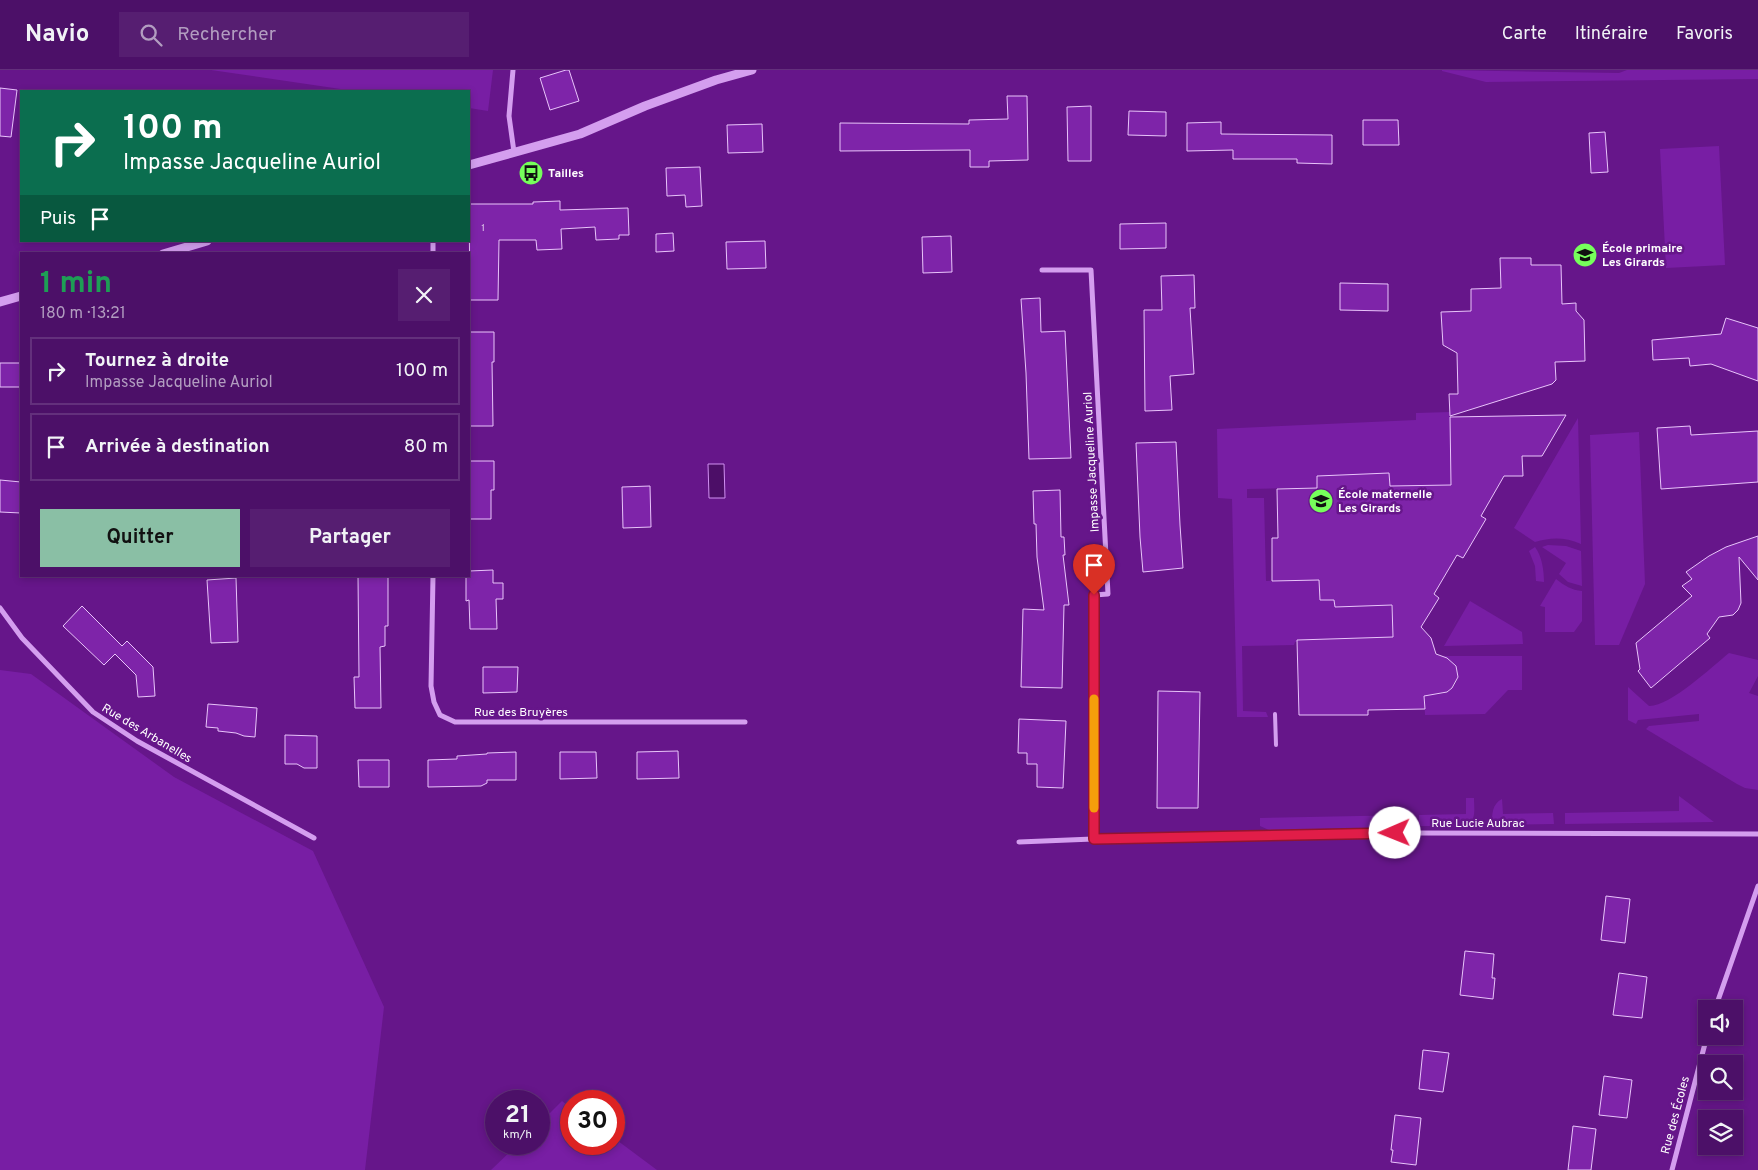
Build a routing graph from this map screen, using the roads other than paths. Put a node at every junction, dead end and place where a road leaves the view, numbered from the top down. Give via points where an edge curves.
1 (513, 70) edge
2 (752, 70) edge
3 (514, 152) junction
4 (470, 165) edge
5 (204, 242) edge
6 (170, 252) edge
7 (1042, 270) dead end
8 (20, 296) edge
9 (0, 302) edge
10 (433, 577) edge
11 (0, 608) edge
12 (1275, 714) dead end
13 (745, 722) dead end
14 (1276, 745) dead end
15 (1758, 834) edge
16 (314, 838) dead end
17 (1094, 839) junction
18 (1019, 842) dead end
19 (1758, 886) edge
20 (1717, 1000) edge
21 (1705, 1045) edge
22 (1672, 1170) edge

1 - 3 street via 509,116
2 - 3 street via 645,106 580,134
3 - 4 street
5 - 6 street
7 - 17 street, Impasse Jacqueline Auriol via 1091,270 1108,594 1094,595
8 - 9 street
10 - 13 street, Rue des Bruyères via 431,686 440,714 455,722
11 - 16 street, Rue des Arbanelles via 22,638 92,712 136,741
12 - 14 lane
15 - 17 street, Rue Lucie Aubrac via 1415,833
17 - 18 street, Rue Lucie Aubrac
19 - 20 street
21 - 22 street, Rue des Écoles

